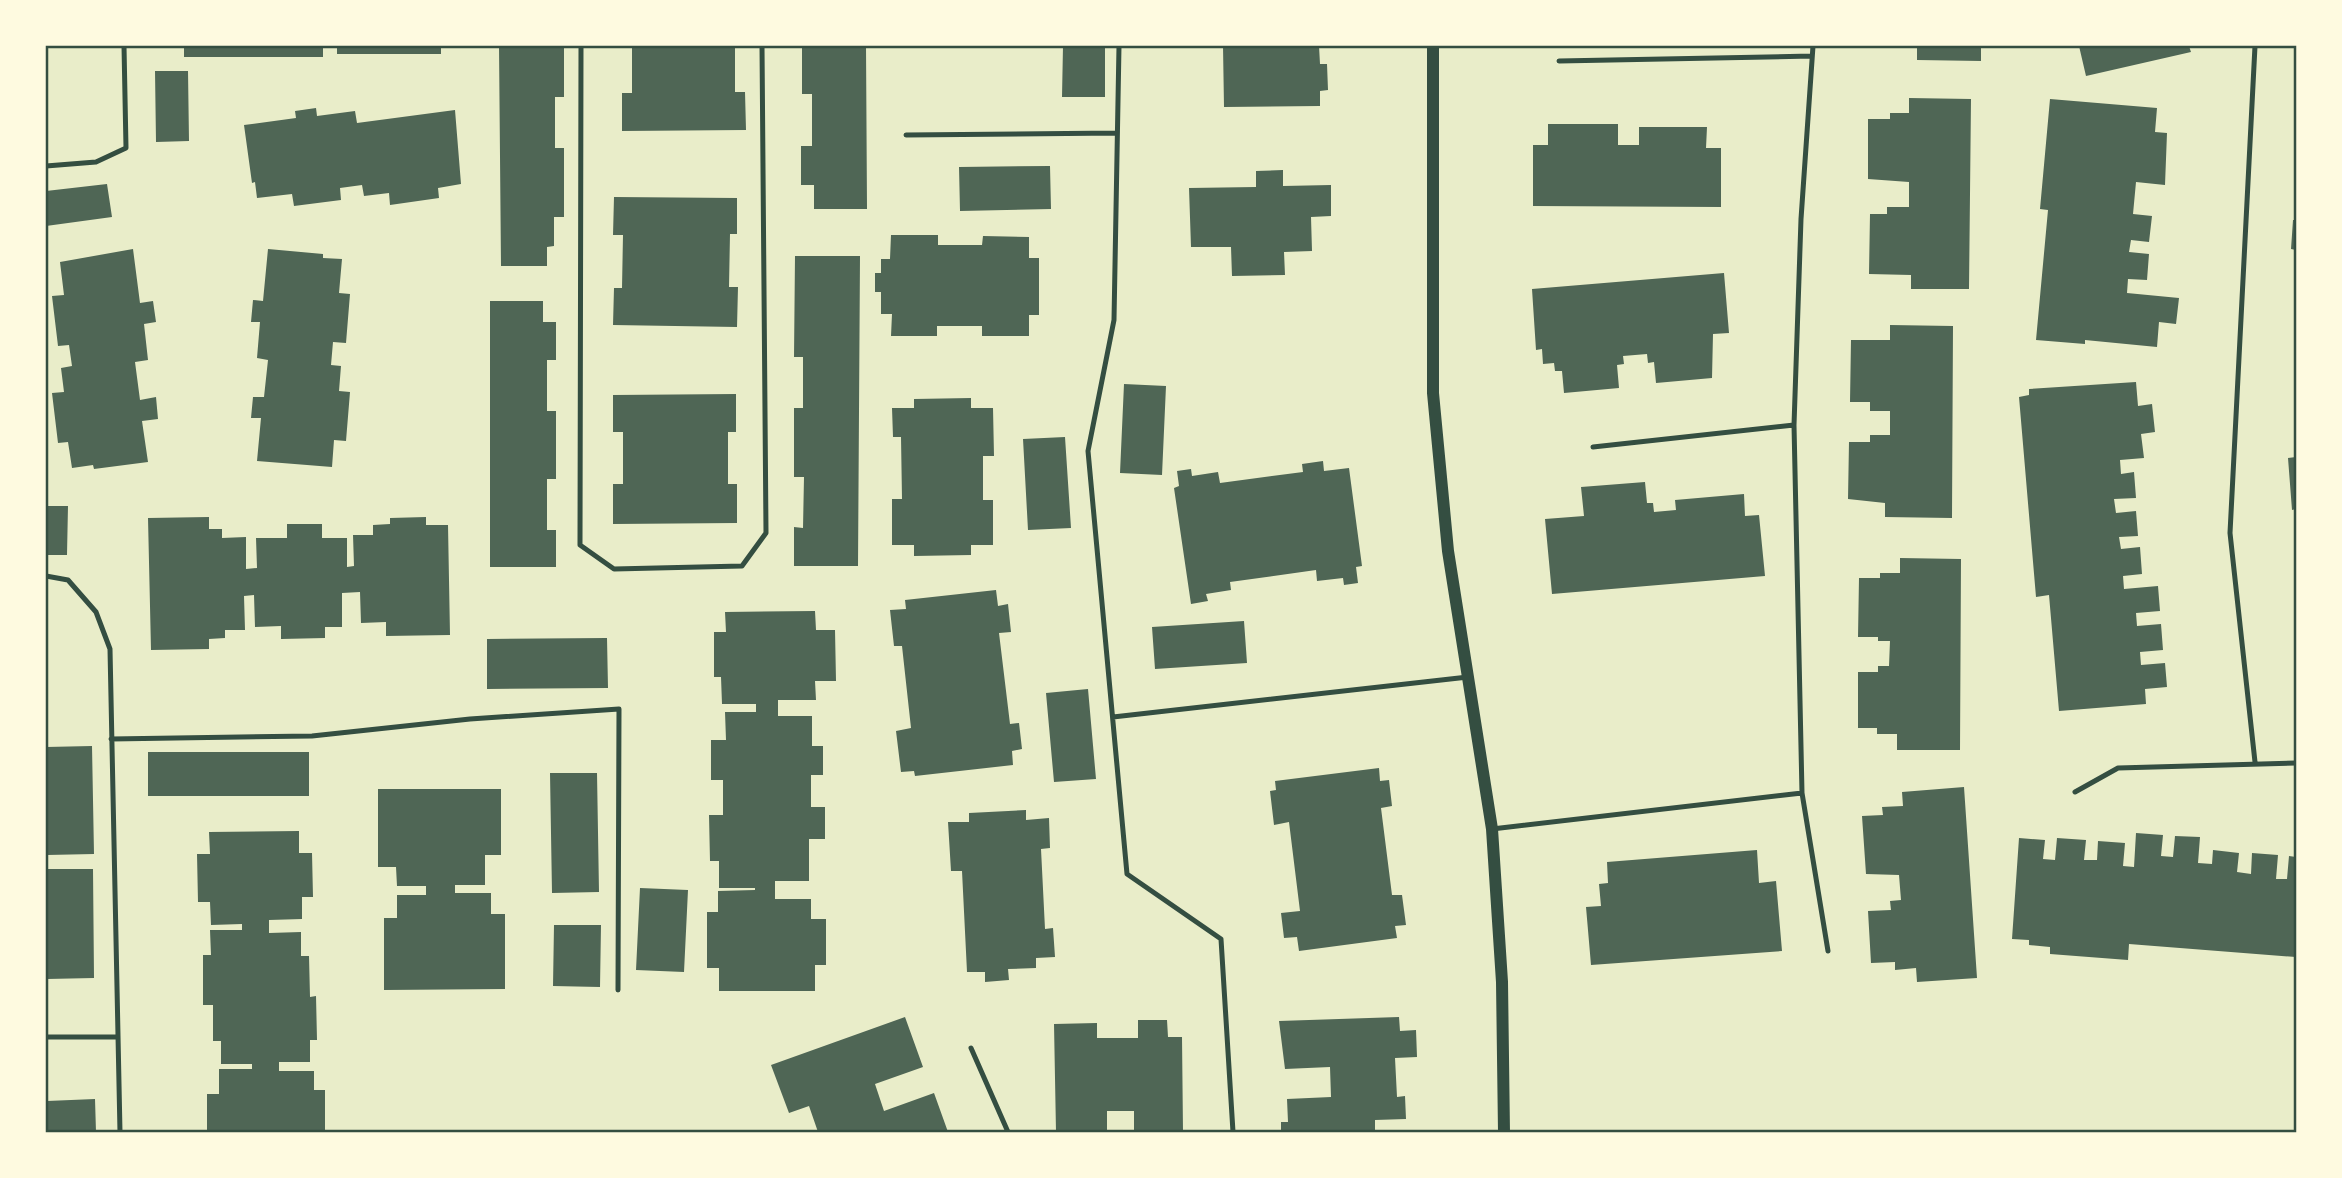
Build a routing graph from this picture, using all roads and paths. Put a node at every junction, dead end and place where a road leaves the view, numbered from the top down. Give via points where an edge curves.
1 (124, 46) edge
2 (581, 46) edge
3 (762, 46) edge
4 (1119, 46) edge
5 (1433, 46) edge
6 (1813, 46) edge
7 (2255, 46) edge
8 (1812, 56) junction
9 (1559, 61) dead end
10 (1117, 133) junction
11 (906, 135) dead end
12 (46, 166) edge
13 (1794, 425) junction
14 (1592, 446) dead end
15 (46, 576) edge
16 (1470, 677) junction
17 (1112, 716) junction
18 (111, 739) junction
19 (2255, 762) junction
20 (2297, 763) edge
21 (2076, 792) dead end
22 (1802, 793) junction
23 (1492, 829) junction
24 (1828, 951) dead end
25 (618, 990) dead end
26 (46, 1037) edge
27 (117, 1037) junction
28 (971, 1048) dead end
29 (120, 1132) edge
30 (1008, 1132) edge
31 (1233, 1132) edge
32 (1504, 1132) edge

1 - 12 lane via 125,148 96,162
2 - 3 lane via 580,545 614,569 742,566 766,533
4 - 10 lane
5 - 16 street via 1433,393 1448,551
6 - 8 lane
7 - 19 lane via 2230,533
8 - 9 lane
8 - 13 lane
10 - 11 lane
10 - 17 lane via 1114,320 1088,451
13 - 14 lane
13 - 22 lane
15 - 18 lane via 68,580 96,612 110,649
16 - 17 lane
16 - 23 street
17 - 31 lane via 1127,874 1221,939
18 - 25 lane via 312,736 619,709
18 - 27 lane
19 - 20 lane
19 - 21 lane via 2118,768
22 - 23 lane
22 - 24 lane
23 - 32 street via 1502,982
26 - 27 lane
27 - 29 lane
28 - 30 lane

